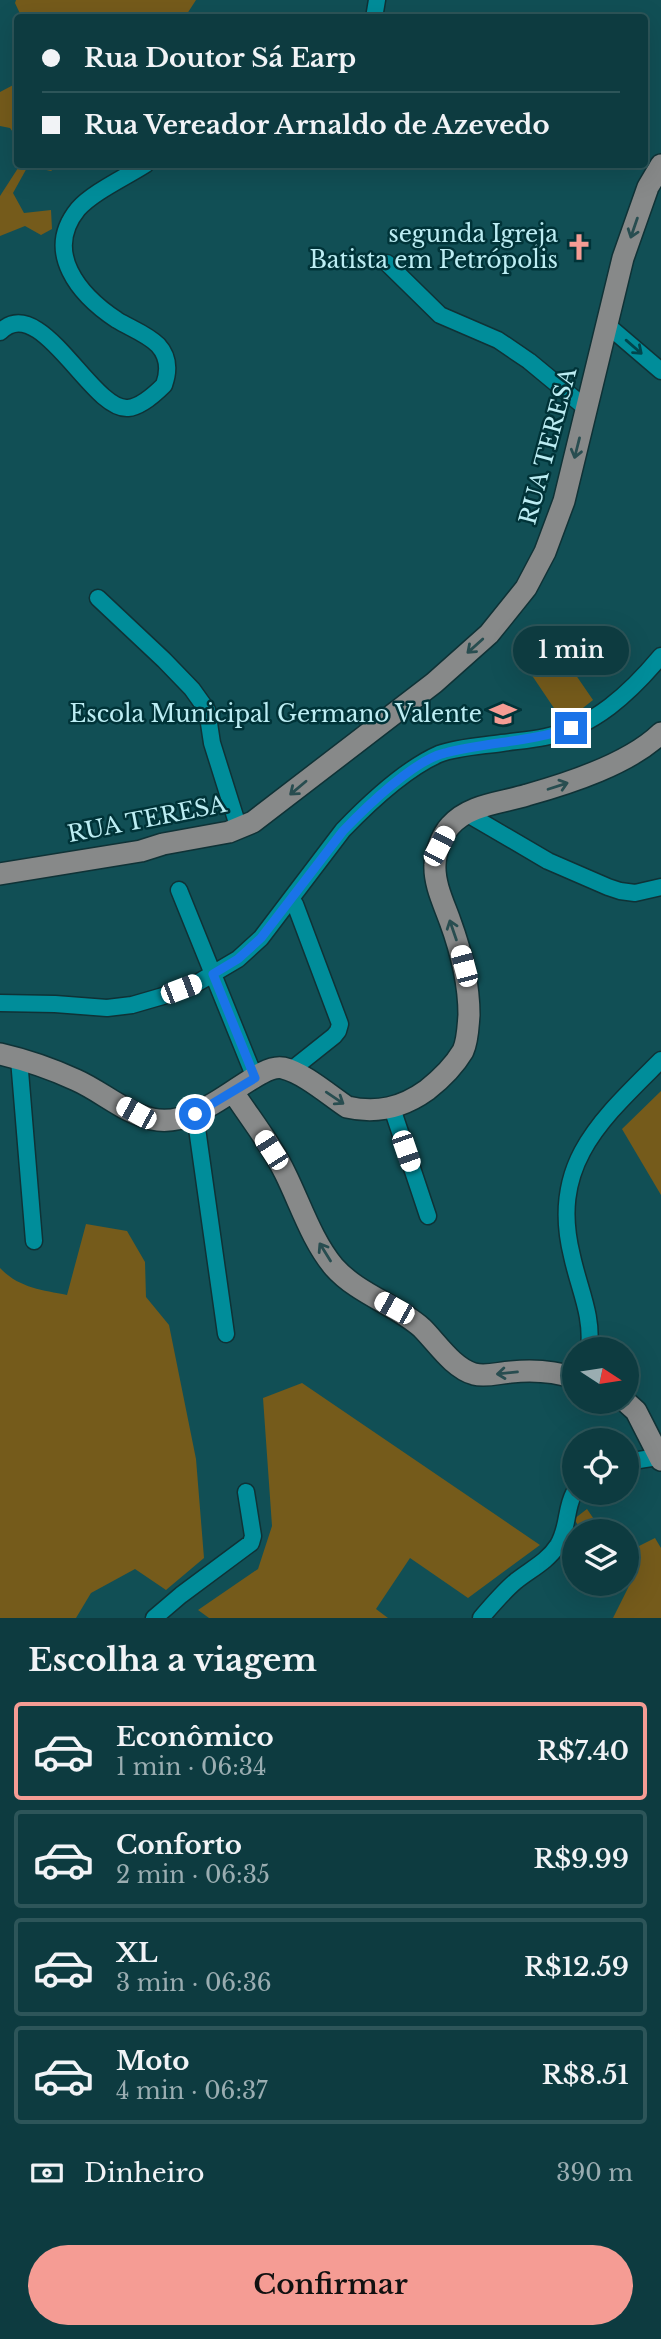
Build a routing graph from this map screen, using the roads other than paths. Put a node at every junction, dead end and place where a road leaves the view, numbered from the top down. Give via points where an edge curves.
1 (661, 166) edge
2 (140, 168) edge
3 (387, 263) dead end
4 (606, 324) junction
5 (0, 332) edge
6 (661, 371) edge
7 (587, 409) junction
8 (98, 598) dead end
9 (661, 656) edge
10 (661, 733) edge
11 (467, 813) junction
12 (239, 829) junction
13 (0, 874) edge
14 (661, 887) edge
15 (179, 890) dead end
16 (295, 904) dead end
17 (213, 974) junction
18 (0, 1003) edge
19 (9, 1056) edge
20 (661, 1060) edge
21 (252, 1071) junction
22 (290, 1071) junction
23 (233, 1092) junction
24 (392, 1108) junction
25 (195, 1114) junction
26 (428, 1216) dead end
27 (34, 1241) dead end
28 (226, 1334) dead end
29 (590, 1337) edge
30 (562, 1375) edge
31 (638, 1414) edge
32 (659, 1458) edge
33 (639, 1460) edge
34 (246, 1492) dead end
35 (570, 1505) edge
36 (154, 1618) edge
37 (481, 1618) edge

1 -> 4 main road, RUA TERESA via 648,187 623,258
2 - 5 street via 80,207 70,222 64,255 72,275 92,301 159,346 168,366 164,385 137,405 119,407 40,333 16,324
3 - 7 street via 440,315 498,340
4 -> 6 street
4 - 7 main road, RUA TERESA
7 -> 12 main road, RUA TERESA via 564,500 545,552 526,588 489,634 434,683 284,800
8 - 12 street via 192,689 207,710 212,743
9 - 17 street via 613,705 583,723 547,737 442,753 409,772 357,815 261,938
11 -> 10 main road via 611,766
11 - 14 street via 548,861 608,887 635,893
24 -> 11 main road via 435,1083 464,1048 469,1000 464,966 435,866 450,826
12 - 13 main road, RUA TERESA
15 - 17 street
16 - 22 street via 340,1024 328,1041
17 - 18 street via 163,996 107,1008
17 - 21 street
19 - 25 main road via 76,1080 153,1119
19 - 27 street
20 - 29 street via 592,1133 575,1163 567,1193 565,1217 591,1324
21 - 22 main road
21 - 23 main road
22 -> 24 main road via 347,1107 369,1111
23 - 25 main road
30 -> 23 main road via 513,1371 487,1375 464,1370 420,1327 334,1268 283,1169
24 - 26 street
25 - 28 street
31 - 32 main road
32 - 33 street
34 - 36 street via 251,1543
35 - 37 street via 567,1529 556,1548

